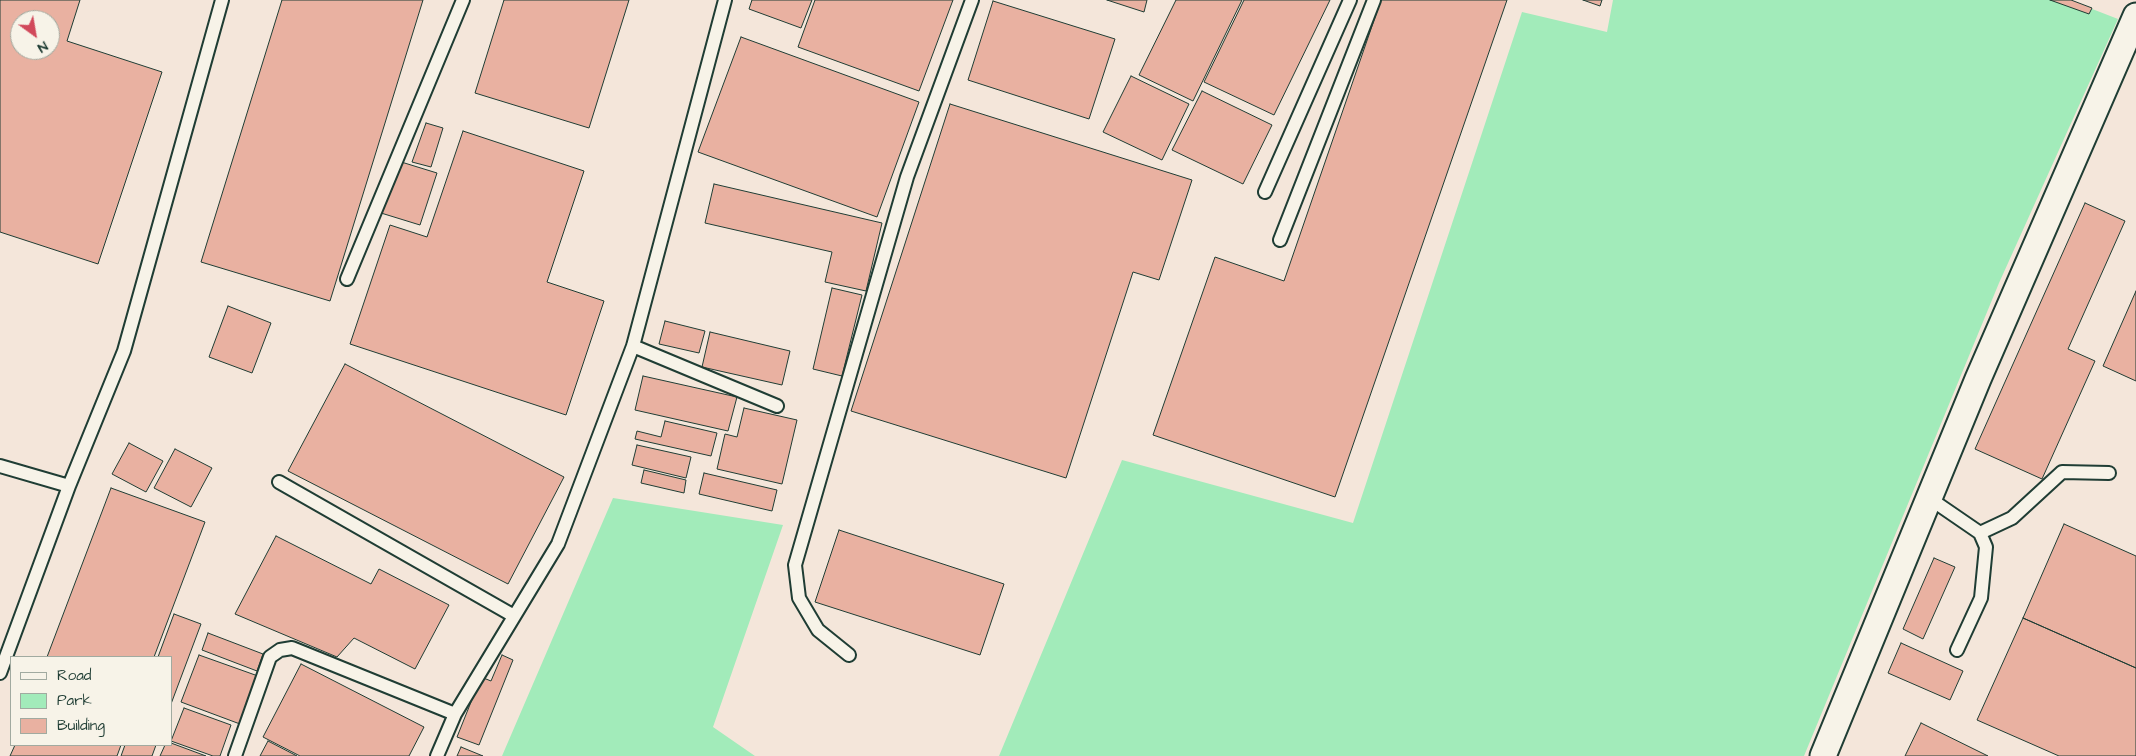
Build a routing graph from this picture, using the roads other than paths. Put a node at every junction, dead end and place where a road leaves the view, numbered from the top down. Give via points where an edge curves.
1 (222, 0) edge
2 (463, 0) edge
3 (725, 0) edge
4 (972, 0) edge
5 (1350, 0) edge
6 (1374, 0) edge
7 (2136, 16) edge
8 (1266, 192) dead end
9 (1280, 240) dead end
10 (347, 279) dead end
11 (633, 346) junction
12 (777, 406) dead end
13 (0, 466) edge
14 (2109, 473) dead end
15 (279, 482) dead end
16 (69, 486) junction
17 (1929, 498) junction
18 (1980, 533) junction
19 (514, 616) junction
20 (1957, 650) dead end
21 (849, 656) dead end
22 (0, 673) edge
23 (455, 714) junction
24 (235, 756) edge
25 (437, 756) edge
26 (1823, 756) edge

1 - 16 lane via 124,351
2 - 10 lane
3 - 11 lane
4 - 21 lane via 907,177 795,565 800,598 818,630
5 - 8 lane
6 - 9 lane
7 - 17 street
11 - 12 lane
11 - 19 lane via 558,544
13 - 16 lane
14 - 18 lane via 2062,472 2012,518
15 - 19 lane
16 - 22 lane
17 - 18 lane
17 - 26 street
18 - 20 lane via 1986,547 1981,598
19 - 23 lane
23 - 24 lane via 292,648 280,650 270,657
23 - 25 lane

